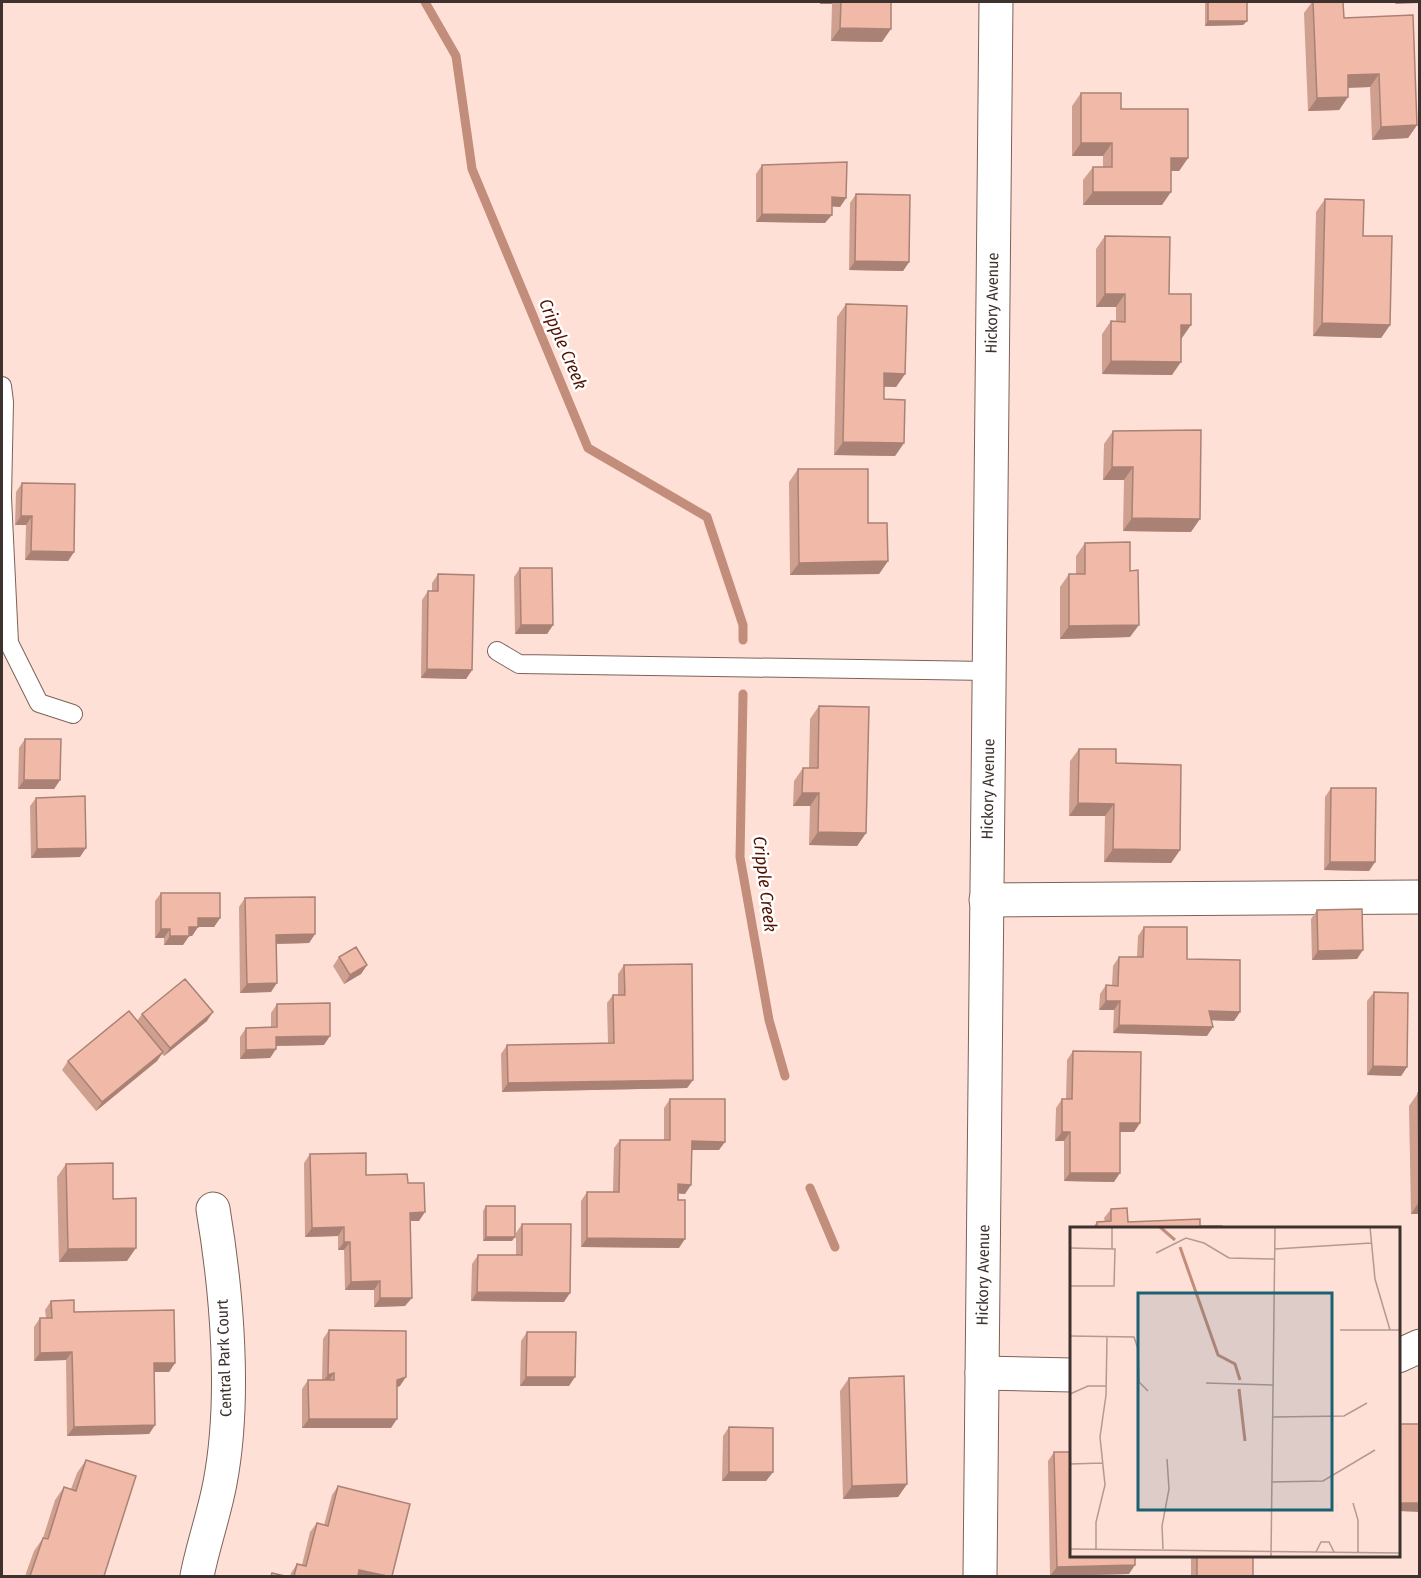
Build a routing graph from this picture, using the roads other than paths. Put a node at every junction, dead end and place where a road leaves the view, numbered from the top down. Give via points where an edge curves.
1 (996, 2) edge
2 (2, 386) edge
3 (497, 651) dead end
4 (989, 671) junction
5 (73, 714) dead end
6 (1419, 897) edge
7 (986, 900) junction
8 (213, 1209) dead end
9 (1419, 1346) edge
10 (1400, 1355) edge
11 (982, 1373) junction
12 (1070, 1375) edge
13 (197, 1576) edge
14 (980, 1576) edge

1 - 4 street, Hickory Avenue
2 - 5 lane via 2,497 9,643 39,703
3 - 4 lane via 519,664
4 - 7 street, Hickory Avenue
6 - 7 street
7 - 11 street, Hickory Avenue
8 - 13 street, Central Park Court via 227,1365 227,1424 220,1483
9 - 10 street
11 - 12 street
11 - 14 street, Hickory Avenue

